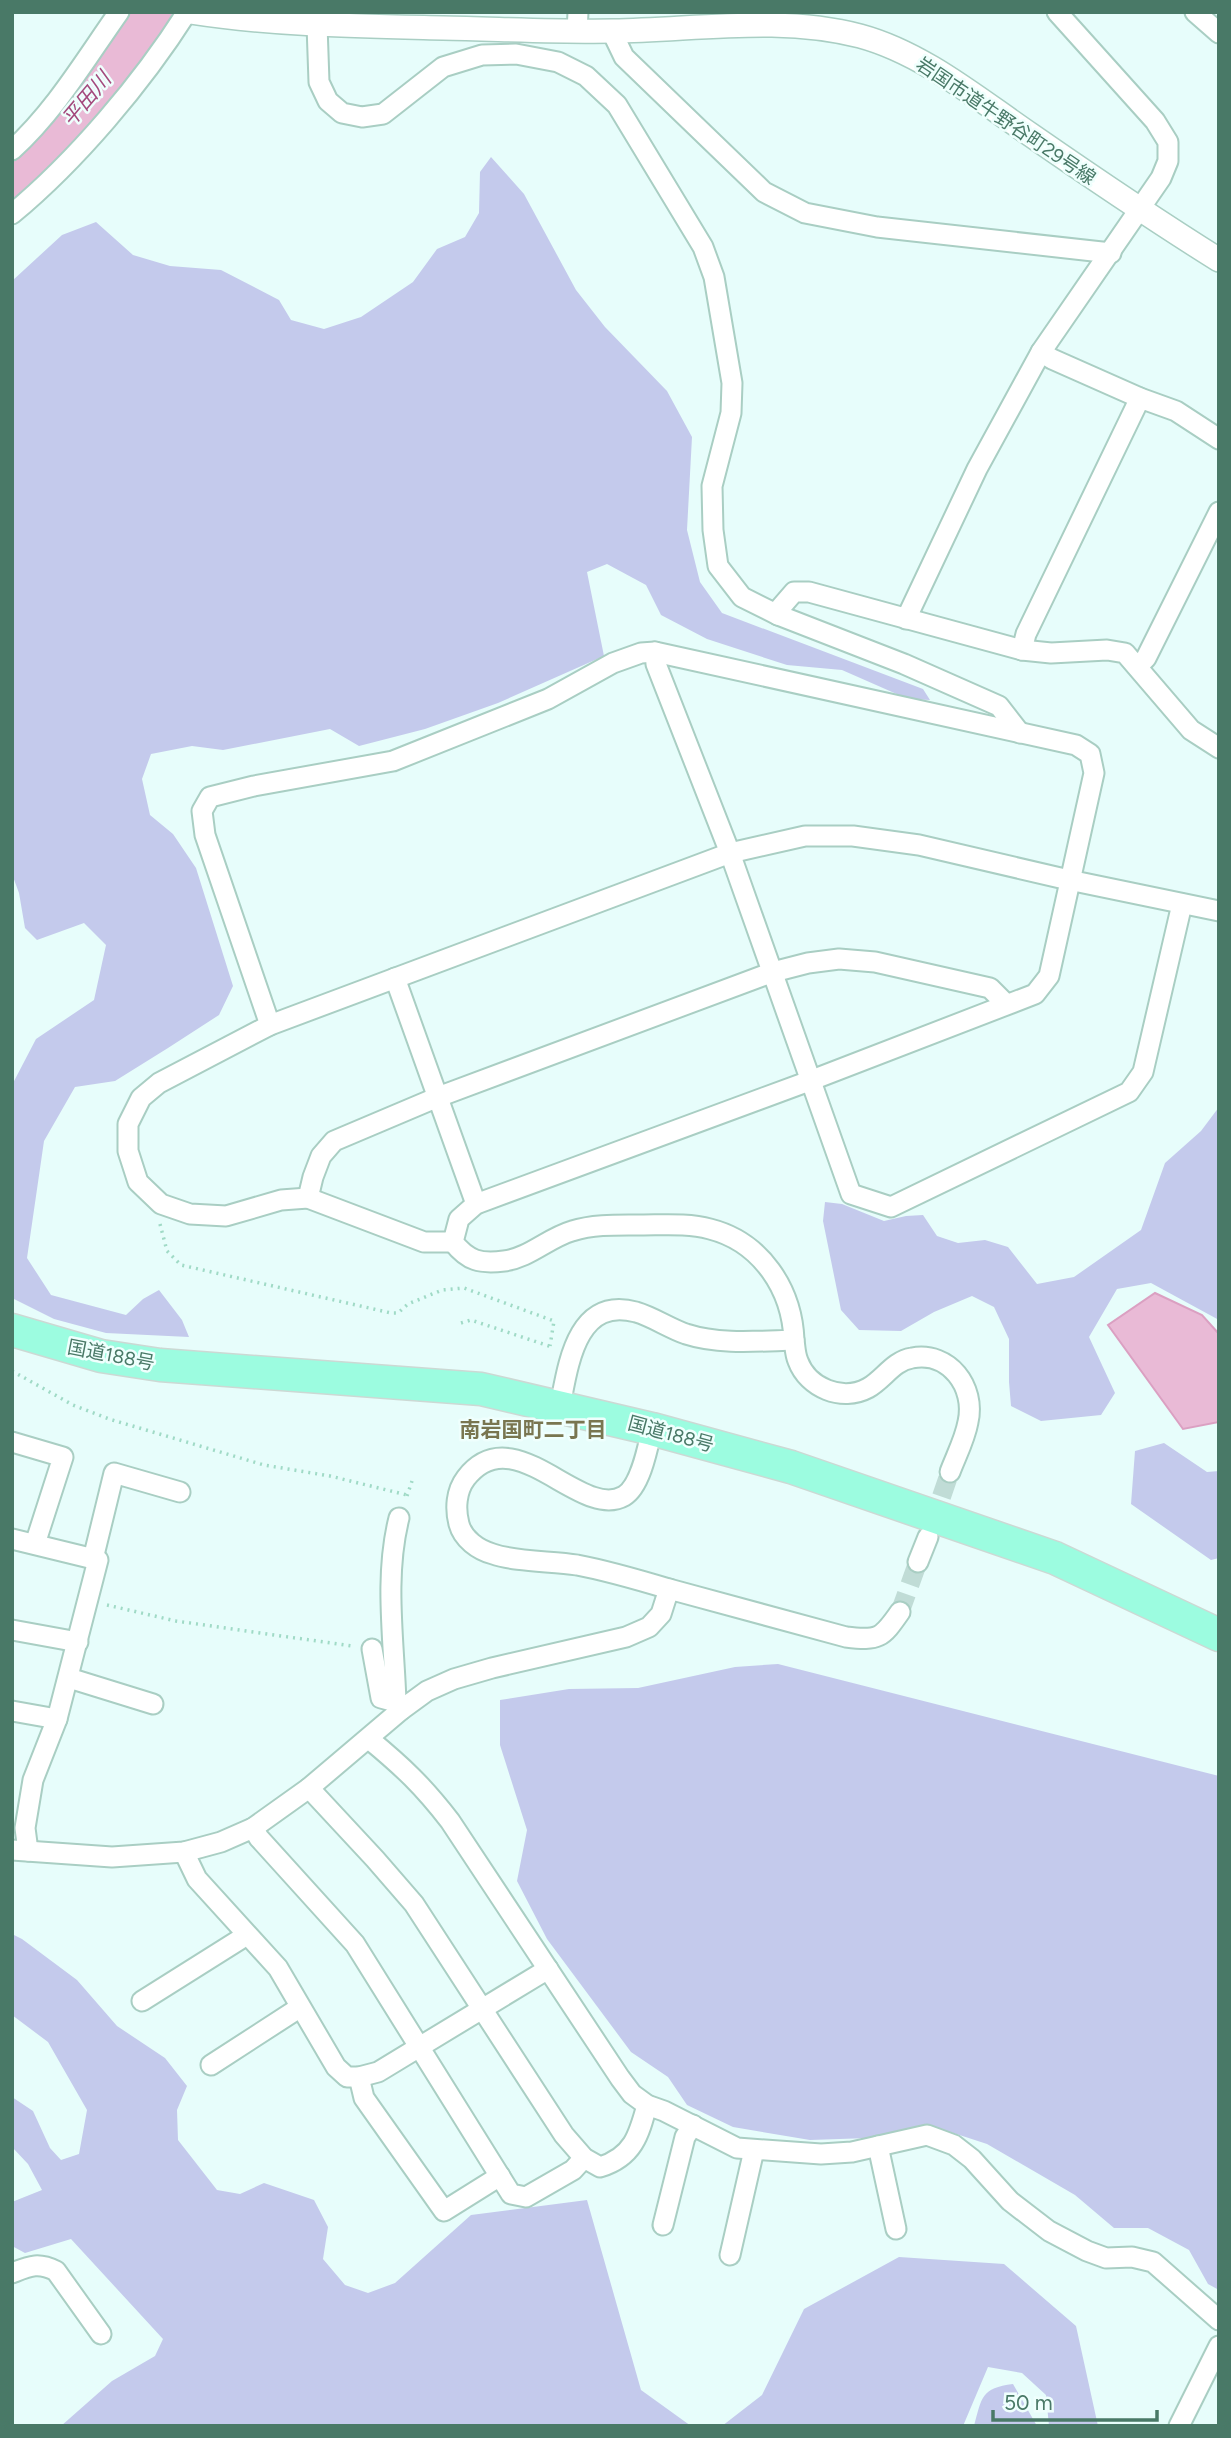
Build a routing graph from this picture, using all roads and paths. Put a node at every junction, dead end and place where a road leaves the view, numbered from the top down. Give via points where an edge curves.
1 (119, 12) edge
2 (188, 12) edge
3 (1057, 12) edge
4 (1195, 12) edge
5 (424, 20) edge
6 (480, 20) edge
7 (577, 22) edge
8 (317, 25) junction
9 (612, 32) junction
10 (1219, 33) edge
11 (12, 150) edge
12 (1140, 211) junction
13 (12, 214) edge
14 (1111, 253) junction
15 (1219, 260) edge
16 (1041, 352) junction
17 (1140, 398) junction
18 (1219, 439) edge
19 (1219, 512) edge
20 (778, 615) junction
21 (906, 620) junction
22 (1022, 650) junction
23 (655, 652) junction
24 (1138, 666) junction
25 (1020, 733) junction
26 (1219, 748) edge
27 (730, 853) junction
28 (1069, 880) junction
29 (1182, 905) junction
30 (1219, 911) edge
31 (773, 972) junction
32 (395, 978) junction
33 (1006, 1004) junction
34 (270, 1025) junction
35 (812, 1080) junction
36 (438, 1097) junction
37 (308, 1198) junction
38 (476, 1204) junction
39 (161, 1205) junction
40 (453, 1242) junction
41 (461, 1323) dead end
42 (12, 1330) edge
43 (794, 1340) junction
44 (550, 1346) junction
45 (572, 1353) junction
46 (12, 1371) edge
47 (560, 1406) junction
48 (652, 1429) junction
49 (12, 1442) edge
50 (950, 1472) tunnel mouth
51 (180, 1492) dead end
52 (407, 1495) dead end
53 (399, 1518) dead end
54 (928, 1537) tunnel mouth
55 (12, 1539) edge
56 (35, 1544) junction
57 (93, 1559) junction
58 (918, 1562) tunnel mouth
59 (670, 1589) junction
60 (88, 1601) junction
61 (900, 1612) tunnel mouth
62 (12, 1630) edge
63 (1219, 1635) edge
64 (78, 1642) junction
65 (372, 1649) joint
66 (69, 1678) junction
67 (153, 1704) dead end
68 (398, 1706) junction
69 (12, 1711) edge
70 (57, 1720) junction
71 (369, 1740) junction
72 (309, 1788) junction
73 (253, 1828) junction
74 (20, 1850) edge
75 (184, 1852) junction
76 (246, 1933) junction
77 (548, 1969) junction
78 (142, 2001) dead end
79 (299, 2008) junction
80 (481, 2010) junction
81 (420, 2048) junction
82 (211, 2065) dead end
83 (359, 2077) junction
84 (647, 2105) junction
85 (693, 2125) junction
86 (878, 2146) junction
87 (754, 2150) junction
88 (584, 2158) junction
89 (500, 2176) junction
90 (663, 2225) dead end
91 (896, 2229) dead end
92 (730, 2255) dead end
93 (12, 2273) edge
94 (1219, 2320) edge
95 (101, 2334) dead end
96 (1219, 2346) edge
97 (1179, 2426) edge

1 - 11 street via 61,97
2 - 8 street, 岩国市道牛野谷町29号線
2 - 13 street via 110,114 54,177
3 - 12 street via 1155,121 1168,142 1168,161
4 - 10 street
5 - 6 street, 岩国市道牛野谷町29号線
5 - 8 street, 岩国市道牛野谷町29号線
6 - 7 street, 岩国市道牛野谷町29号線
7 - 9 street, 岩国市道牛野谷町29号線
8 - 20 street via 319,82 328,101 342,113 362,117 383,114 443,67 482,55 516,54 558,62 586,76 617,105 703,247 714,277 733,383 731,413 712,486 718,566 742,597
9 - 12 street, 岩国市道牛野谷町29号線 via 816,27 862,36 953,81
9 - 14 street via 624,57 764,192 805,213 877,227
12 - 14 street
12 - 15 street, 岩国市道牛野谷町29号線
14 - 16 street
16 - 17 street
16 - 21 street via 977,469
17 - 18 street via 1176,411
17 - 22 street
19 - 24 street
20 - 21 street via 794,592 809,592
20 - 25 street via 999,706
21 - 22 street
22 - 24 street via 1107,650 1125,653
23 - 25 street
23 - 27 street
23 - 34 street via 613,663 548,699 393,761 210,797 202,811 205,835
24 - 26 street via 1191,730
25 - 28 street via 1076,745 1090,754 1094,773
27 - 28 street via 805,836 853,836 919,845
27 - 31 street
27 - 32 street
28 - 29 street
28 - 33 street via 1049,976 1035,994
29 - 30 street
29 - 35 street via 1143,1072 1129,1092 891,1207 851,1194
31 - 33 street via 839,959 875,962 990,988
31 - 35 street
31 - 36 street
32 - 34 street
32 - 36 street
33 - 35 street
34 - 39 street via 159,1083 141,1098 128,1124 128,1151 138,1182
35 - 38 street
36 - 37 street via 334,1141 321,1156
36 - 38 street
37 - 39 street via 281,1200 226,1216 190,1214
37 - 40 street via 424,1242
38 - 40 street via 459,1219
39 - 44 path via 167,1251 181,1265 391,1313 442,1290 464,1288 554,1321
40 - 43 street via 464,1256 506,1261 573,1230 601,1225 683,1224 711,1229 738,1240 761,1258 781,1286 793,1317
41 - 44 path via 471,1320
42 - 47 highway, 国道188号 via 101,1356 160,1365 481,1389
43 - 45 street via 717,1340 617,1309 598,1316 580,1332
43 - 50 street via 806,1376 824,1389 842,1394 867,1388 896,1364 912,1358 932,1358 950,1366 963,1382 970,1402 968,1422
44 - 45 path
45 - 47 street
46 - 52 path via 109,1419 264,1465
47 - 48 highway, 国道188号
48 - 59 street via 635,1485 625,1496 609,1501 593,1498 525,1462 506,1460 476,1467 464,1480 457,1500 460,1526 474,1546 494,1555 578,1565
48 - 63 highway, 国道188号 via 791,1467 1055,1558
49 - 56 street via 63,1457
51 - 57 street via 114,1474
53 - 68 street via 391,1568
54 - 58 street
55 - 56 street
56 - 57 street
57 - 60 street via 98,1560
59 - 61 street via 870,1640 887,1630
59 - 68 street via 661,1614 649,1627 626,1637 454,1679
60 - 64 street
60 - 65 path via 176,1621
62 - 64 street
64 - 66 street
65 - 68 street via 381,1698
66 - 67 street
66 - 70 street
68 - 71 street
69 - 70 street
70 - 74 street via 33,1780
71 - 72 street
71 - 77 street via 430,1795
72 - 73 street
72 - 80 street via 414,1905
73 - 75 street
73 - 81 street via 355,1944
74 - 75 street via 112,1857
75 - 76 street via 197,1879
76 - 78 street
76 - 79 street via 278,1968
77 - 80 street
77 - 84 street via 620,2078
79 - 82 street
79 - 83 street via 336,2067 347,2077
80 - 81 street
80 - 88 street
81 - 83 street via 378,2072
81 - 89 street
83 - 89 street via 364,2098 444,2211
84 - 85 street
84 - 88 street via 630,2150 600,2167
85 - 87 street via 737,2148
85 - 90 street via 685,2137
86 - 87 street via 821,2154
86 - 91 street
86 - 94 street via 927,2135 954,2145 972,2158 1010,2201 1049,2231 1106,2258 1153,2262
87 - 92 street
88 - 89 street via 573,2170 526,2197 511,2194
93 - 95 street via 45,2265 56,2271
96 - 97 street

